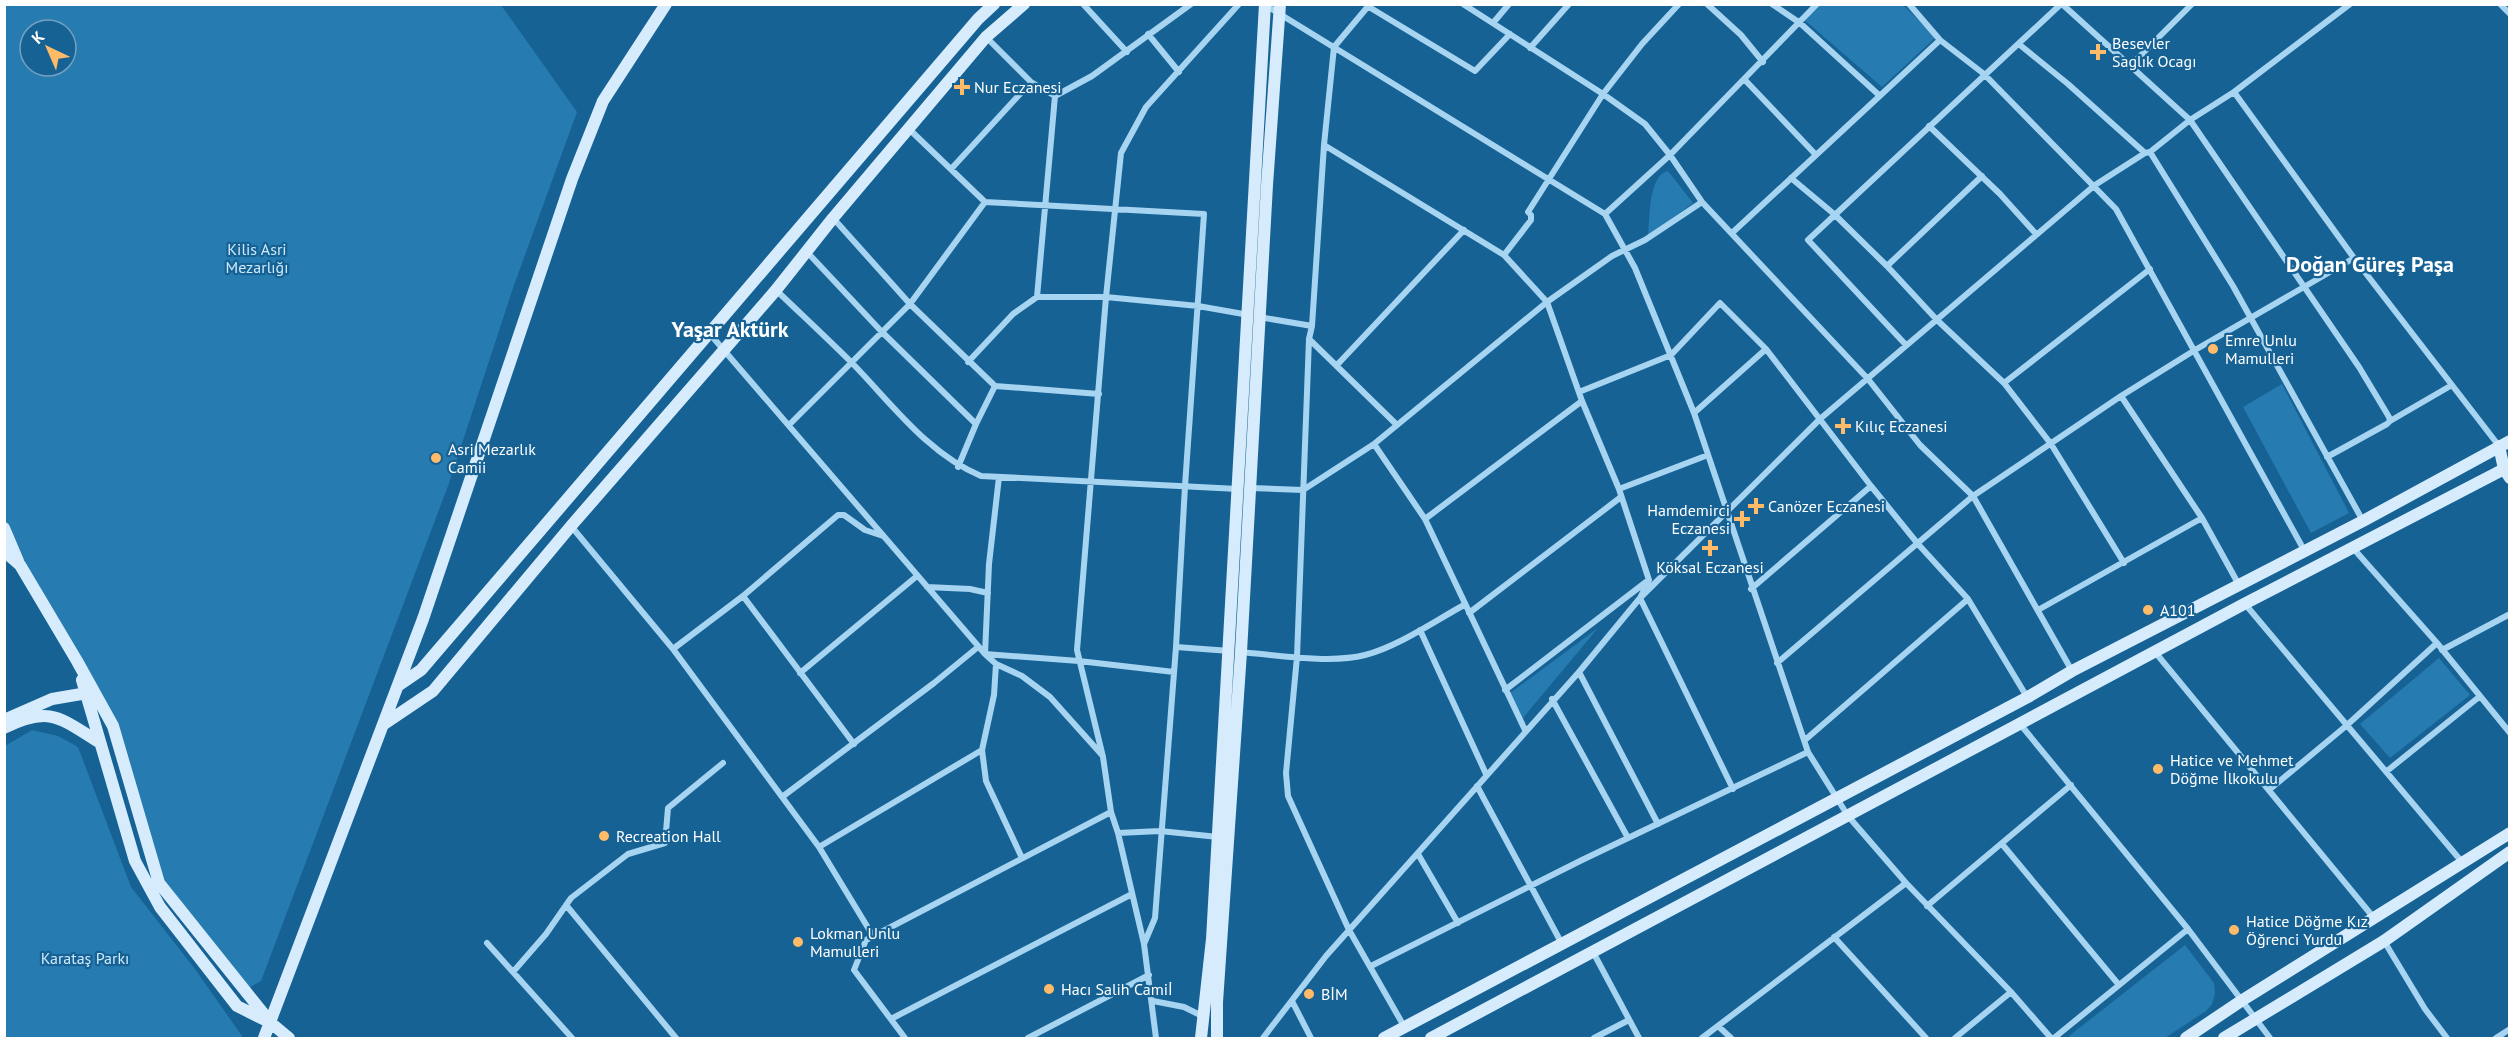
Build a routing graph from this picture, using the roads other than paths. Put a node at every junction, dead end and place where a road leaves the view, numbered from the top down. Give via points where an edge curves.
1 (666, 4) edge
2 (994, 4) edge
3 (1024, 4) edge
4 (1083, 4) edge
5 (1191, 4) edge
6 (1239, 4) edge
7 (1463, 4) edge
8 (1509, 4) edge
9 (1569, 4) edge
10 (1679, 4) edge
11 (1707, 4) edge
12 (1772, 4) edge
13 (1818, 4) edge
14 (1909, 4) edge
15 (2061, 4) edge
16 (2192, 4) edge
17 (2350, 4) edge
18 (2500, 4) edge
19 (1265, 5) edge
20 (1369, 6) edge
21 (1280, 10) edge
22 (2510, 14) edge
23 (1492, 23) junction
24 (1800, 23) junction
25 (1148, 34) junction
26 (1510, 34) junction
27 (986, 37) junction
28 (1940, 40) junction
29 (2020, 45) junction
30 (1334, 47) junction
31 (1530, 48) junction
32 (1126, 52) junction
33 (1763, 62) junction
34 (2129, 67) junction
35 (1179, 72) junction
36 (1984, 74) junction
37 (1744, 80) junction
38 (1031, 82) junction
39 (2234, 92) junction
40 (1603, 94) junction
41 (1055, 96) junction
42 (1880, 96) junction
43 (2190, 120) junction
44 (1929, 126) junction
45 (909, 129) junction
46 (1323, 145) junction
47 (2147, 152) junction
48 (1670, 155) junction
49 (1816, 155) junction
50 (952, 168) junction
51 (1982, 176) junction
52 (1791, 178) junction
53 (1549, 181) junction
54 (2094, 185) junction
55 (985, 202) junction
56 (1702, 202) junction
57 (1046, 205) junction
58 (1115, 208) junction
59 (1605, 214) junction
60 (1834, 214) junction
61 (833, 218) junction
62 (1464, 230) junction
63 (1732, 233) junction
64 (2036, 234) junction
65 (1627, 250) junction
66 (807, 252) junction
67 (1504, 255) junction
68 (2354, 258) junction
69 (1887, 266) junction
70 (2150, 269) junction
71 (2305, 286) junction
72 (776, 290) junction
73 (1037, 297) junction
74 (1106, 297) junction
75 (1546, 302) junction
76 (910, 304) junction
77 (1198, 306) junction
78 (1255, 316) junction
79 (2250, 316) junction
80 (1937, 320) junction
81 (1312, 326) junction
82 (881, 331) junction
83 (711, 334) junction
84 (1309, 339) junction
85 (1906, 345) junction
86 (724, 348) junction
87 (1766, 349) junction
88 (2195, 350) junction
89 (1671, 355) junction
90 (851, 362) junction
91 (968, 362) junction
92 (1337, 365) junction
93 (1868, 379) junction
94 (2004, 383) junction
95 (2452, 385) junction
96 (995, 386) junction
97 (1579, 392) junction
98 (1099, 394) junction
99 (2121, 396) junction
100 (1582, 401) junction
101 (1694, 413) junction
102 (1820, 419) junction
103 (2390, 421) junction
104 (789, 424) junction
105 (976, 424) junction
106 (1397, 425) junction
107 (1374, 444) junction
108 (2051, 444) junction
109 (2504, 444) edge
110 (1708, 455) junction
111 (2327, 458) junction
112 (958, 467) junction
113 (2508, 471) edge
114 (999, 477) junction
115 (1090, 481) junction
116 (1185, 486) junction
117 (1871, 486) junction
118 (1250, 488) junction
119 (1237, 490) junction
120 (1302, 490) junction
121 (1620, 493) junction
122 (1973, 496) junction
123 (1727, 511) junction
124 (2202, 518) junction
125 (1425, 519) junction
126 (2363, 521) junction
127 (571, 526) junction
128 (4, 528) edge
129 (883, 536) junction
130 (1918, 544) junction
131 (2352, 546) junction
132 (2304, 550) junction
133 (4, 551) edge
134 (2124, 563) junction
135 (20, 565) junction
136 (917, 576) junction
137 (1649, 580) junction
138 (2239, 585) junction
139 (927, 587) junction
140 (1752, 589) junction
141 (988, 593) junction
142 (743, 596) junction
143 (1640, 598) junction
144 (1968, 599) junction
145 (2244, 604) junction
146 (1464, 605) junction
147 (2038, 610) junction
148 (1469, 613) junction
149 (2510, 614) edge
150 (1420, 630) junction
151 (2437, 643) junction
152 (978, 646) junction
153 (1176, 647) junction
154 (673, 649) junction
155 (1228, 650) junction
156 (2442, 650) junction
157 (1241, 652) junction
158 (2154, 652) junction
159 (985, 654) junction
160 (1297, 657) junction
161 (1079, 661) junction
162 (1777, 663) junction
163 (996, 664) junction
164 (2072, 671) junction
165 (1174, 672) junction
166 (1579, 672) junction
167 (800, 673) junction
168 (399, 685) junction
169 (1505, 690) junction
170 (90, 693) junction
171 (2028, 697) junction
172 (2479, 697) junction
173 (1552, 699) junction
174 (4, 720) edge
175 (384, 724) junction
176 (2020, 724) junction
177 (2346, 726) junction
178 (4, 728) edge
179 (1526, 730) junction
180 (2510, 733) edge
181 (1805, 740) junction
182 (99, 742) junction
183 (854, 744) junction
184 (982, 750) junction
185 (1808, 752) junction
186 (1103, 757) junction
187 (723, 763) dead end
188 (2387, 771) junction
189 (1486, 774) junction
190 (2071, 785) junction
191 (1477, 786) junction
192 (1733, 789) junction
193 (2269, 790) junction
194 (782, 797) junction
195 (1839, 797) junction
196 (1111, 812) junction
197 (1848, 816) junction
198 (1658, 824) junction
199 (1160, 831) junction
200 (1118, 833) junction
201 (2510, 833) edge
202 (1223, 837) junction
203 (1628, 838) junction
204 (2002, 844) junction
205 (819, 847) junction
206 (2510, 852) edge
207 (1418, 854) junction
208 (1022, 858) junction
209 (2463, 863) junction
210 (1906, 883) junction
211 (1533, 885) junction
212 (1132, 894) junction
213 (566, 905) junction
214 (1928, 906) junction
215 (2374, 918) junction
216 (1458, 923) junction
217 (2188, 929) junction
218 (1349, 930) junction
219 (873, 936) junction
220 (1834, 937) junction
221 (2384, 941) junction
222 (487, 943) dead end
223 (1144, 944) junction
224 (1562, 944) junction
225 (1593, 951) junction
226 (1371, 966) junction
227 (513, 972) junction
228 (1149, 975) junction
229 (2119, 985) junction
230 (2011, 992) junction
231 (1153, 1001) junction
232 (1292, 1001) junction
233 (2241, 1001) junction
234 (1202, 1016) junction
235 (2254, 1018) junction
236 (891, 1019) junction
237 (1629, 1020) junction
238 (271, 1023) junction
239 (1718, 1026) junction
240 (1405, 1028) junction
241 (2510, 1029) edge
242 (264, 1038) edge
243 (289, 1038) edge
244 (572, 1038) edge
245 (676, 1038) edge
246 (905, 1038) edge
247 (1028, 1038) edge
248 (1156, 1038) edge
249 (1202, 1038) edge
250 (1217, 1038) edge
251 (1263, 1038) edge
252 (1311, 1038) edge
253 (1384, 1038) edge
254 (1431, 1038) edge
255 (1594, 1038) edge
256 (1639, 1038) edge
257 (1702, 1038) edge
258 (1731, 1038) edge
259 (1926, 1038) edge
260 (1955, 1038) edge
261 (2052, 1038) edge
262 (2186, 1038) edge
263 (2224, 1038) edge
264 (2270, 1038) edge
265 (2447, 1038) edge
266 (2496, 1038) edge

1 - 168 street via 603,101 572,179
2 - 83 street
3 - 27 street
4 - 32 street
5 - 25 street
6 - 35 street
7 - 23 street
8 - 23 street
9 - 31 street
10 - 40 street
11 - 33 street
12 - 24 street
13 - 24 street
14 - 28 street
15 - 29 street
15 - 34 street
16 - 34 street
17 - 39 street
18 - 22 street
19 - 21 street
19 - 78 street
20 - 26 street via 1475,71
20 - 30 street
21 - 30 street
21 - 78 street
23 - 26 street
24 - 33 street
24 - 42 street
25 - 32 street
25 - 35 street
26 - 31 street
27 - 38 street
27 - 45 street
28 - 36 street
28 - 42 street
29 - 36 street
29 - 47 street
30 - 46 street
30 - 53 street
31 - 40 street
32 - 41 street
33 - 37 street
34 - 43 street
35 - 58 street via 1146,107 1121,153
36 - 44 street
36 - 54 street
37 - 48 street
37 - 49 street
38 - 41 street
38 - 50 street
39 - 43 street
39 - 68 street
40 - 48 street via 1645,124
40 - 53 street
41 - 57 street
42 - 49 street
43 - 47 street
43 - 71 street
44 - 51 street
44 - 60 street
45 - 50 street
45 - 61 street
46 - 62 street
46 - 81 street
47 - 54 street
47 - 79 street
48 - 56 street
48 - 59 street
49 - 52 street
50 - 55 street
51 - 64 street
51 - 69 street
52 - 60 street
52 - 63 street
53 - 59 street
53 - 67 street via 1528,212 1531,220
54 - 64 street
54 - 70 street via 2116,209
55 - 57 street
55 - 76 street
56 - 63 street
56 - 65 street
57 - 58 street
57 - 73 street
58 - 74 street
58 - 77 street via 1204,214
59 - 65 street
60 - 69 street
60 - 85 street via 1808,240
61 - 66 street
61 - 76 street
62 - 67 street
62 - 92 street
63 - 93 street
64 - 80 street
65 - 75 street via 1612,256
65 - 89 street
66 - 72 street
66 - 82 street
67 - 75 street
68 - 71 street
68 - 95 street
69 - 80 street
70 - 88 street
70 - 94 street
71 - 79 street
71 - 103 street
72 - 86 street
72 - 90 street
73 - 74 street
73 - 91 street via 1013,314
74 - 77 street
74 - 98 street
75 - 97 street
75 - 106 street
76 - 82 street
76 - 91 street
77 - 78 street
77 - 116 street
78 - 81 street
78 - 118 street
78 - 119 street
79 - 88 street
79 - 111 street
80 - 85 street
80 - 94 street
81 - 84 street
82 - 90 street
82 - 105 street
83 - 86 street
83 - 168 street via 421,670
84 - 92 street
84 - 120 street
85 - 93 street
86 - 104 street
86 - 127 street
87 - 89 street via 1720,303
87 - 101 street
87 - 102 street
88 - 99 street
88 - 132 street
89 - 97 street
89 - 101 street
90 - 104 street
90 - 112 street via 929,443
91 - 96 street
92 - 106 street
93 - 102 street
93 - 122 street via 1920,445
94 - 108 street
95 - 103 street
95 - 109 street
96 - 98 street
96 - 105 street
97 - 100 street
98 - 115 street
99 - 108 street
99 - 124 street
100 - 121 street
100 - 125 street
101 - 110 street
102 - 117 street
102 - 123 street
103 - 111 street
104 - 129 street
105 - 112 street
106 - 107 street
107 - 120 street
107 - 125 street
108 - 122 street
108 - 134 street
109 - 113 street
109 - 126 street
110 - 121 street
110 - 123 street
111 - 126 street
112 - 114 street via 981,476
113 - 131 street
114 - 115 street
114 - 141 street
115 - 116 street
115 - 161 street
116 - 119 street
116 - 153 street
117 - 130 street
117 - 140 street
118 - 119 street
118 - 120 street
118 - 157 street
119 - 155 street
120 - 160 street
121 - 137 street
121 - 148 street
122 - 130 street
122 - 147 street
123 - 140 street
123 - 143 street
124 - 134 street
124 - 138 street
125 - 146 street
126 - 132 street
127 - 154 street
127 - 175 street via 433,691
128 - 135 street
129 - 136 street
129 - 142 street via 838,514
130 - 144 street
130 - 162 street
131 - 145 street
131 - 151 street
132 - 138 street
133 - 135 street
134 - 147 street
135 - 170 street via 77,661
136 - 139 street
136 - 167 street
137 - 143 street
137 - 169 street
138 - 164 street
139 - 141 street
139 - 152 street
140 - 162 street
141 - 159 street
142 - 154 street
142 - 167 street
143 - 166 street
143 - 192 street
144 - 171 street
144 - 181 street
145 - 158 street
145 - 177 street
146 - 148 street
146 - 150 street
147 - 164 street
148 - 169 street
149 - 156 street
150 - 160 street via 1366,655
150 - 189 street
151 - 156 street
151 - 177 street
152 - 159 street
152 - 183 street
153 - 155 street
153 - 165 street
154 - 194 street
155 - 157 street
155 - 202 street
156 - 172 street
157 - 160 street
157 - 202 street
158 - 176 street
158 - 193 street
159 - 161 street
159 - 163 street
160 - 218 street via 1286,773 1288,796
161 - 165 street
161 - 186 street
162 - 181 street
163 - 184 street via 994,695
163 - 186 street via 1022,676 1050,697
164 - 171 street
165 - 199 street
166 - 173 street
166 - 198 street
167 - 183 street
168 - 175 street
169 - 179 street
170 - 174 street via 52,699
170 - 182 street
170 - 238 street via 113,726 159,883
171 - 195 street
172 - 180 street
172 - 188 street
173 - 179 street
173 - 203 street
175 - 238 street
176 - 190 street
176 - 197 street
177 - 188 street
177 - 193 street
178 - 182 street via 46,714
179 - 189 street
181 - 185 street
182 - 238 street via 135,861 160,907 237,1006
183 - 194 street
184 - 205 street
184 - 208 street via 986,781
185 - 192 street
185 - 195 street
186 - 196 street
187 - 213 street via 669,808 665,843 628,854
188 - 209 street
189 - 191 street
190 - 204 street
190 - 217 street
191 - 207 street
191 - 211 street
192 - 198 street
193 - 215 street
194 - 205 street
195 - 197 street
195 - 224 street
196 - 200 street
196 - 208 street
197 - 210 street
197 - 225 street
198 - 203 street
199 - 200 street
199 - 202 street
199 - 223 street via 1155,918
200 - 212 street
201 - 209 street
202 - 234 street
202 - 250 street
203 - 211 street
204 - 214 street
204 - 229 street
205 - 219 street
206 - 221 street
207 - 216 street
207 - 218 street
208 - 219 street
209 - 215 street
210 - 214 street
210 - 220 street
211 - 216 street
211 - 224 street
212 - 223 street
212 - 236 street
213 - 227 street
213 - 245 street
214 - 230 street
215 - 233 street
216 - 226 street
217 - 229 street
217 - 233 street
218 - 226 street
218 - 232 street
219 - 236 street via 866,940 854,970
220 - 239 street
220 - 259 street
221 - 235 street
221 - 265 street
222 - 227 street
223 - 228 street
224 - 240 street
225 - 237 street
225 - 254 street
226 - 240 street
227 - 244 street
228 - 231 street
228 - 247 street
229 - 261 street
230 - 260 street
230 - 261 street
231 - 234 street via 1184,1007
231 - 248 street
232 - 251 street
232 - 252 street
233 - 235 street
233 - 262 street
234 - 249 street
235 - 263 street
235 - 264 street
236 - 246 street
237 - 255 street
237 - 256 street
238 - 242 street
238 - 243 street
239 - 257 street
239 - 258 street
240 - 253 street
241 - 266 street

